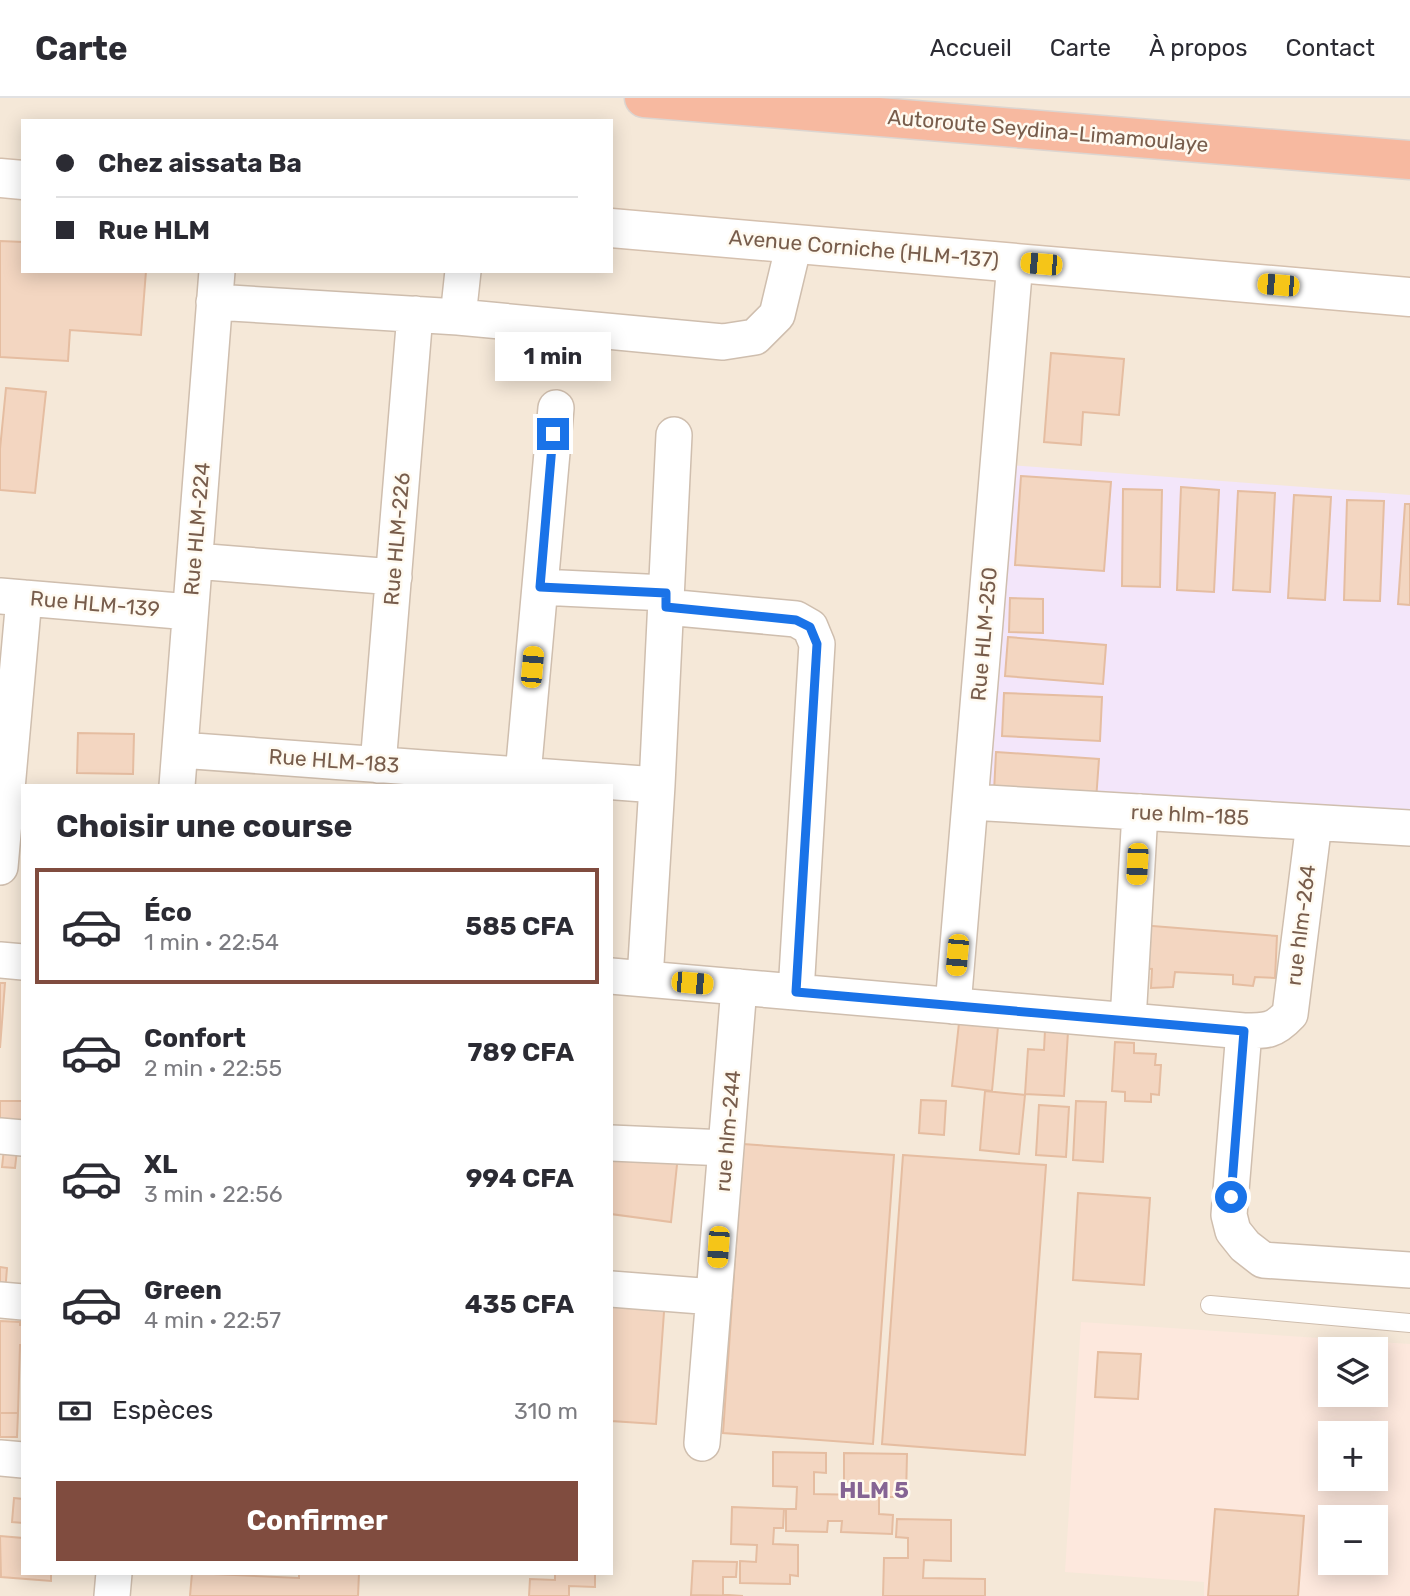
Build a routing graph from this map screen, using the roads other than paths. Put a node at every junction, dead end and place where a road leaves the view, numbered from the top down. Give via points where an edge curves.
1 (644, 98) edge
2 (1410, 160) edge
3 (0, 178) edge
4 (21, 180) edge
5 (613, 228) edge
6 (794, 244) junction
7 (1015, 262) junction
8 (463, 273) edge
9 (216, 286) edge
10 (1410, 297) edge
11 (415, 314) junction
12 (458, 317) junction
13 (556, 408) dead end
14 (674, 435) dead end
15 (195, 561) junction
16 (394, 577) junction
17 (540, 587) junction
18 (12, 597) edge
19 (666, 600) junction
20 (190, 612) junction
21 (180, 750) junction
22 (378, 765) junction
23 (523, 775) junction
24 (177, 784) edge
25 (657, 785) junction
26 (970, 802) junction
27 (1140, 812) junction
28 (1314, 823) junction
29 (1410, 828) edge
30 (0, 867) edge
31 (0, 960) edge
32 (21, 962) edge
33 (613, 976) edge
34 (645, 979) junction
35 (739, 987) junction
36 (796, 992) junction
37 (953, 1006) junction
38 (1128, 1021) junction
39 (1244, 1031) junction
40 (0, 1136) edge
41 (21, 1138) edge
42 (613, 1143) edge
43 (726, 1149) junction
44 (1410, 1270) edge
45 (613, 1289) edge
46 (714, 1297) junction
47 (0, 1300) edge
48 (21, 1302) edge
49 (1210, 1305) dead end
50 (1410, 1323) edge
51 (702, 1443) dead end
52 (0, 1458) edge
53 (21, 1460) edge
54 (114, 1575) edge
55 (112, 1596) edge

1 - 2 highway, Autoroute Seydina-Limamoulaye
3 - 4 street
5 - 6 street, Avenue Corniche (HLM-137)
6 - 7 street, Avenue Corniche (HLM-137)
6 - 12 street via 777,315 755,337 723,342
7 - 10 street, Avenue Corniche (HLM-137)
7 - 26 street, Rue HLM-250
8 - 12 street
9 - 11 street
9 - 15 street, Rue HLM-224
11 - 12 street
11 - 16 street, Rue HLM-226
13 - 17 street
14 - 19 street
15 - 16 street
15 - 20 street, Rue HLM-224
16 - 22 street, Rue HLM-226
17 - 19 street
17 - 23 street
18 - 20 street, Rue HLM-139
18 - 30 street
19 - 25 street
19 - 36 street via 796,620 810,627 817,644
20 - 21 street, Rue HLM-224
21 - 22 street, Rue HLM-183
21 - 24 street, Rue HLM-224
22 - 23 street, Rue HLM-183
23 - 25 street, Rue HLM-183
25 - 34 street
26 - 27 street, rue hlm-185
26 - 37 street, Rue HLM-250
27 - 28 street, rue hlm-185
27 - 38 street
28 - 29 street, rue hlm-185
28 - 39 street, rue hlm-264 via 1290,1014 1273,1029
31 - 32 street
33 - 34 street
34 - 35 street
35 - 36 street
35 - 43 street, rue hlm-244
36 - 37 street
37 - 38 street
38 - 39 street
39 - 44 street via 1229,1215 1233,1231 1263,1260
40 - 41 street
42 - 43 street
43 - 46 street, rue hlm-244
45 - 46 street
46 - 51 street, rue hlm-244
47 - 48 street
49 - 50 lane
52 - 53 street
54 - 55 street

